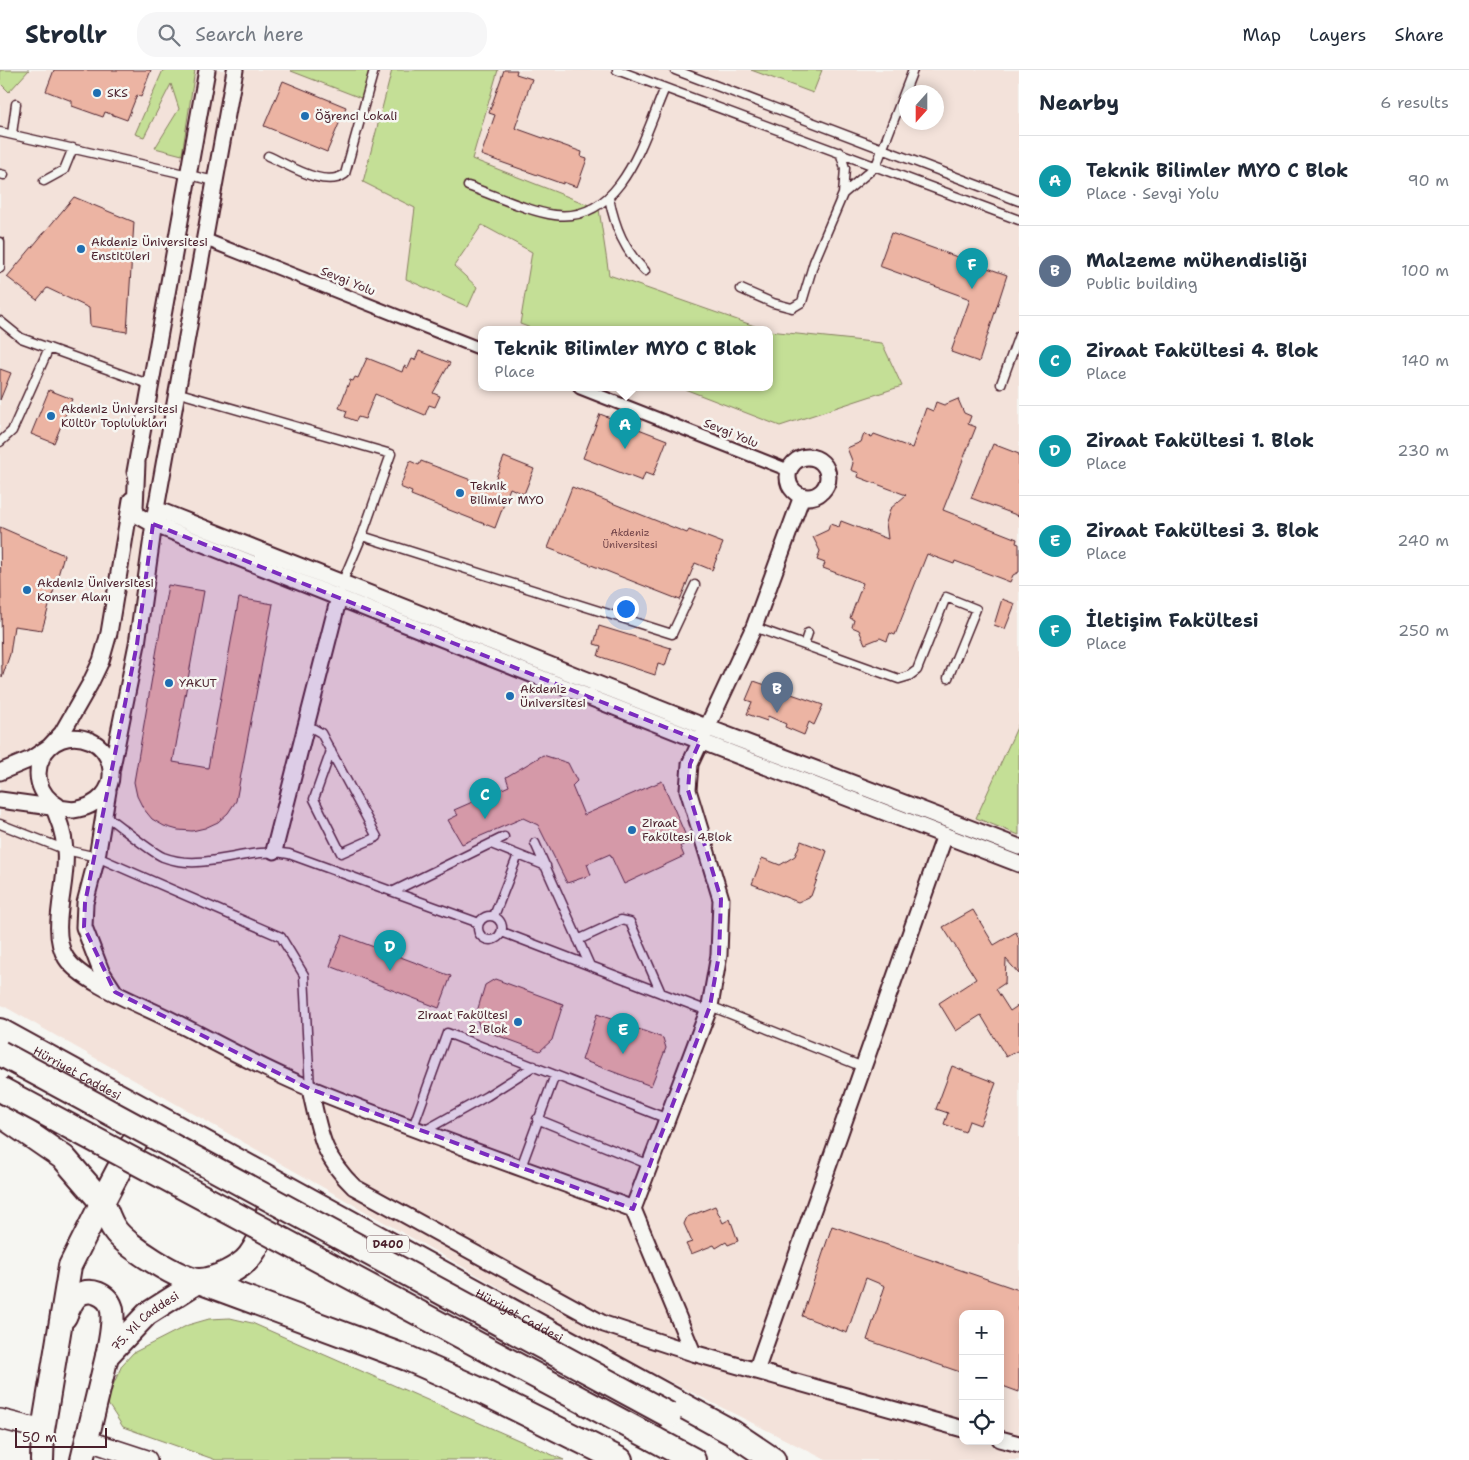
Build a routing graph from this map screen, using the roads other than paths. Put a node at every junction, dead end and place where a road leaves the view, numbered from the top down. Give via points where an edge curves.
1 (207, 70) edge
2 (235, 70) edge
3 (374, 70) edge
4 (617, 70) edge
5 (674, 70) edge
6 (913, 70) edge
7 (665, 88) junction
8 (16, 104) dead end
9 (0, 132) edge
10 (12, 134) junction
11 (73, 148) junction
12 (883, 149) junction
13 (840, 152) junction
14 (268, 156) dead end
15 (876, 166) junction
16 (189, 175) junction
17 (44, 181) dead end
18 (215, 181) junction
19 (468, 186) dead end
20 (843, 194) junction
21 (608, 198) junction
22 (1019, 201) edge
23 (1019, 220) edge
24 (204, 239) junction
25 (0, 242) edge
26 (0, 268) edge
27 (645, 271) dead end
28 (741, 289) dead end
29 (0, 321) edge
30 (1019, 335) edge
31 (49, 348) junction
32 (478, 348) edge
33 (1001, 384) dead end
34 (151, 385) junction
35 (588, 391) edge
36 (176, 392) junction
37 (0, 442) edge
38 (137, 463) junction
39 (788, 470) junction
40 (802, 496) junction
41 (154, 517) junction
42 (362, 536) junction
43 (695, 585) dead end
44 (340, 590) junction
45 (754, 627) junction
46 (808, 633) dead end
47 (804, 645) junction
48 (948, 678) dead end
49 (307, 725) junction
50 (706, 727) junction
51 (700, 741) junction
52 (49, 747) junction
53 (331, 752) junction
54 (0, 772) edge
55 (110, 778) junction
56 (0, 800) edge
57 (55, 805) junction
58 (103, 814) junction
59 (0, 824) edge
60 (945, 835) junction
61 (504, 837) dead end
62 (535, 843) dead end
63 (491, 844) junction
64 (1019, 847) edge
65 (66, 850) junction
66 (274, 852) junction
67 (518, 855) junction
68 (97, 857) junction
69 (1019, 864) edge
70 (546, 866) junction
71 (394, 891) junction
72 (494, 916) junction
73 (479, 923) junction
74 (502, 932) junction
75 (578, 940) junction
76 (590, 966) junction
77 (114, 992) junction
78 (661, 993) junction
79 (709, 1009) junction
80 (0, 1031) edge
81 (0, 1053) edge
82 (534, 1066) junction
83 (863, 1067) junction
84 (555, 1075) junction
85 (0, 1089) edge
86 (310, 1089) junction
87 (0, 1114) edge
88 (154, 1116) junction
89 (668, 1118) junction
90 (538, 1119) junction
91 (418, 1129) junction
92 (650, 1165) junction
93 (520, 1168) junction
94 (264, 1176) junction
95 (102, 1202) junction
96 (633, 1209) junction
97 (199, 1281) junction
98 (60, 1328) junction
99 (693, 1353) junction
100 (107, 1356) junction
101 (756, 1371) junction
102 (0, 1419) edge
103 (959, 1428) edge
104 (43, 1430) junction
105 (1004, 1440) edge
106 (1019, 1444) edge
107 (84, 1450) edge
108 (42, 1460) edge
109 (147, 1460) edge
110 (620, 1460) edge
111 (693, 1460) edge
112 (754, 1460) edge
113 (773, 1460) edge

1 - 16 street
2 - 18 street
3 - 14 lane via 346,174 336,180 326,180
4 - 7 lane
5 - 12 lane
6 - 12 lane
7 - 13 lane
7 - 21 lane via 625,180
8 - 10 lane
9 - 10 lane
10 - 11 lane
11 - 16 lane
11 - 17 lane via 64,170
12 - 15 lane
12 - 22 lane
13 - 15 lane
13 - 20 lane via 844,168
15 - 20 lane
15 - 23 lane
16 - 18 lane
16 - 34 street
18 - 24 street
19 - 21 lane via 557,216 581,212
20 - 28 lane via 814,262 802,302 792,308
21 - 27 lane via 624,244
24 - 32 street, Sevgi Yolu
24 - 36 street
25 - 26 lane
29 - 31 lane via 21,338
30 - 33 lane
31 - 34 lane
31 - 37 lane via 12,431
34 - 38 street
35 - 39 street, Sevgi Yolu
36 - 41 street
36 - 42 lane via 390,454
38 - 41 street via 137,515
38 - 52 street via 101,661 72,717
39 - 40 street via 790,486
39 - 40 street via 792,463 806,456 821,461 826,467 828,483 824,490 818,495
40 - 45 street
41 - 44 street
41 - 55 street via 137,644
42 - 43 lane via 672,634
42 - 44 lane
44 - 49 street
44 - 50 street
44 - 51 street
45 - 47 lane
45 - 50 street
46 - 47 lane
47 - 48 lane via 898,679 909,676 917,670 946,597 976,609
49 - 53 lane via 321,733
49 - 66 street
50 - 51 street
50 - 64 street
51 - 60 street
51 - 79 street via 690,764 688,790 721,899 719,955
52 - 54 street via 31,759
52 - 55 street via 71,737 83,737 94,742 109,761
52 - 57 street via 42,756 38,780
53 - 53 lane via 377,837 341,853 314,799
55 - 57 street via 104,795 90,806 73,810
55 - 58 street
56 - 57 street
57 - 65 street
58 - 66 lane via 162,857 190,863
58 - 68 street
59 - 65 lane
60 - 69 street
60 - 83 street
61 - 63 lane
62 - 70 lane
63 - 67 lane
63 - 71 lane
65 - 68 lane
65 - 77 street via 60,942 66,958 81,973
66 - 71 lane via 289,854
67 - 70 lane
67 - 72 lane
68 - 77 street via 85,903 84,927 101,971
68 - 86 lane via 281,937 304,975
70 - 75 lane
71 - 73 lane
72 - 73 lane via 486,916
72 - 74 lane via 502,924
73 - 74 lane via 478,932 485,939 494,940
74 - 76 lane
75 - 76 lane
75 - 78 lane via 621,920 630,922
76 - 78 lane
77 - 86 street
78 - 79 lane
79 - 83 lane
79 - 89 street
80 - 88 highway, Hürriyet Caddesi / D400
81 - 112 highway, bridge
82 - 84 lane
82 - 91 lane via 487,1096
82 - 91 lane via 447,1032
83 - 101 street
84 - 89 lane
84 - 90 lane
85 - 111 highway, bridge
86 - 91 street
86 - 99 street via 322,1145 337,1170 354,1187 604,1324
87 - 95 highway via 64,1158
88 - 94 highway, Hürriyet Caddesi / D400
88 - 95 highway via 131,1147
89 - 92 street
90 - 92 lane
90 - 93 lane
91 - 93 street
92 - 96 street
93 - 96 street
94 - 97 highway via 273,1192 268,1222 249,1257 231,1272
94 - 113 highway, Hürriyet Caddesi / D400 via 733,1433
95 - 97 highway via 115,1231 150,1260 175,1274
95 - 98 main road via 70,1266
96 - 99 street
97 - 100 main road, 75. Yıl Caddesi via 147,1314
97 - 110 highway via 407,1358 484,1392
98 - 100 main road via 77,1295 99,1293 108,1299 112,1310
98 - 104 main road
99 - 101 street
100 - 107 main road, 75. Yıl Caddesi
101 - 103 street
102 - 104 street
104 - 108 main road
105 - 106 street
107 - 109 street

